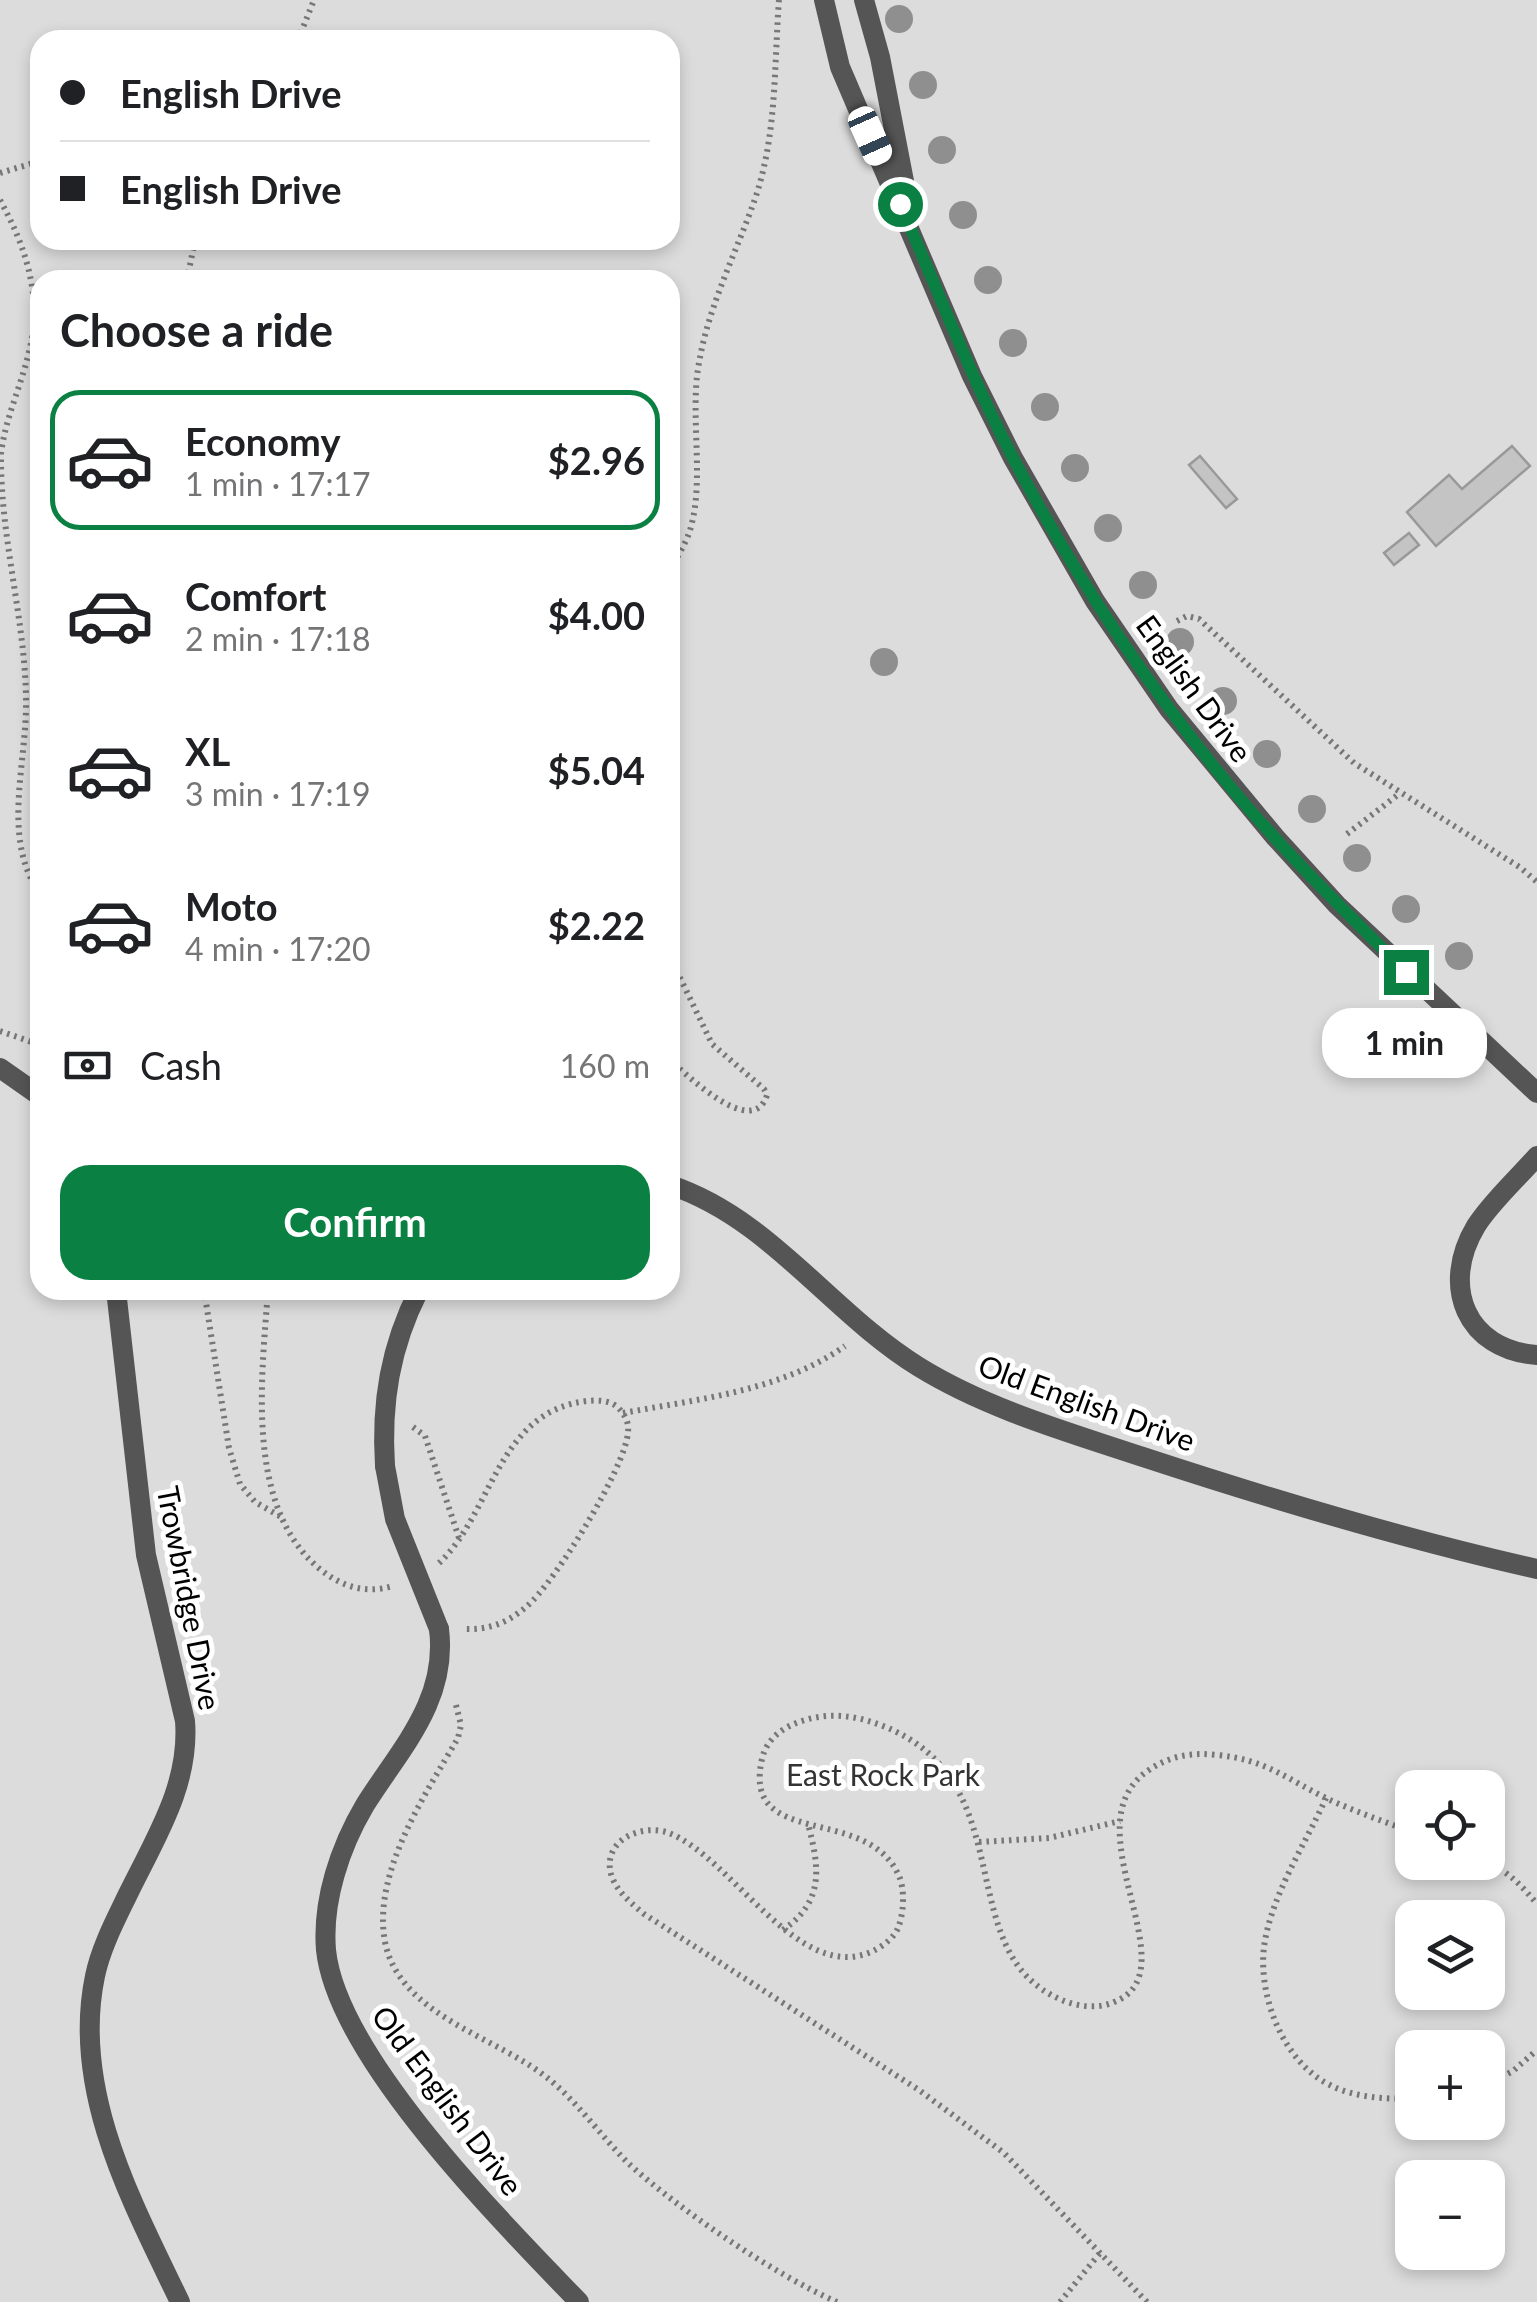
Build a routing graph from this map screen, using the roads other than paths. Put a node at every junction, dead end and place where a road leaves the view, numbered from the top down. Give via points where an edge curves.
1 (824, 0) edge
2 (864, 0) edge
3 (915, 238) junction
4 (0, 1068) edge
5 (30, 1089) edge
6 (1537, 1093) edge
7 (1537, 1156) edge
8 (680, 1189) edge
9 (117, 1300) edge
10 (414, 1300) edge
11 (1537, 1356) edge
12 (1537, 1570) edge
13 (180, 2302) edge
14 (579, 2302) edge

1 - 3 street, English Drive via 840,67
2 - 3 street, English Drive
3 - 6 street, English Drive via 1013,458 1095,601 1169,709 1337,905
4 - 5 street
7 - 11 street via 1475,1228 1459,1276 1469,1318 1487,1340
8 - 12 street, Old English Drive via 732,1213 865,1329 981,1399 1335,1520
9 - 13 street, Trowbridge Drive via 146,1555 187,1745 176,1793 110,1932 90,2019 106,2133
10 - 14 street, Old English Drive, bridge via 387,1383 384,1466 395,1519 442,1646 433,1692 408,1744 366,1804 339,1864 326,1923 332,1978 344,2014 414,2114 467,2182

